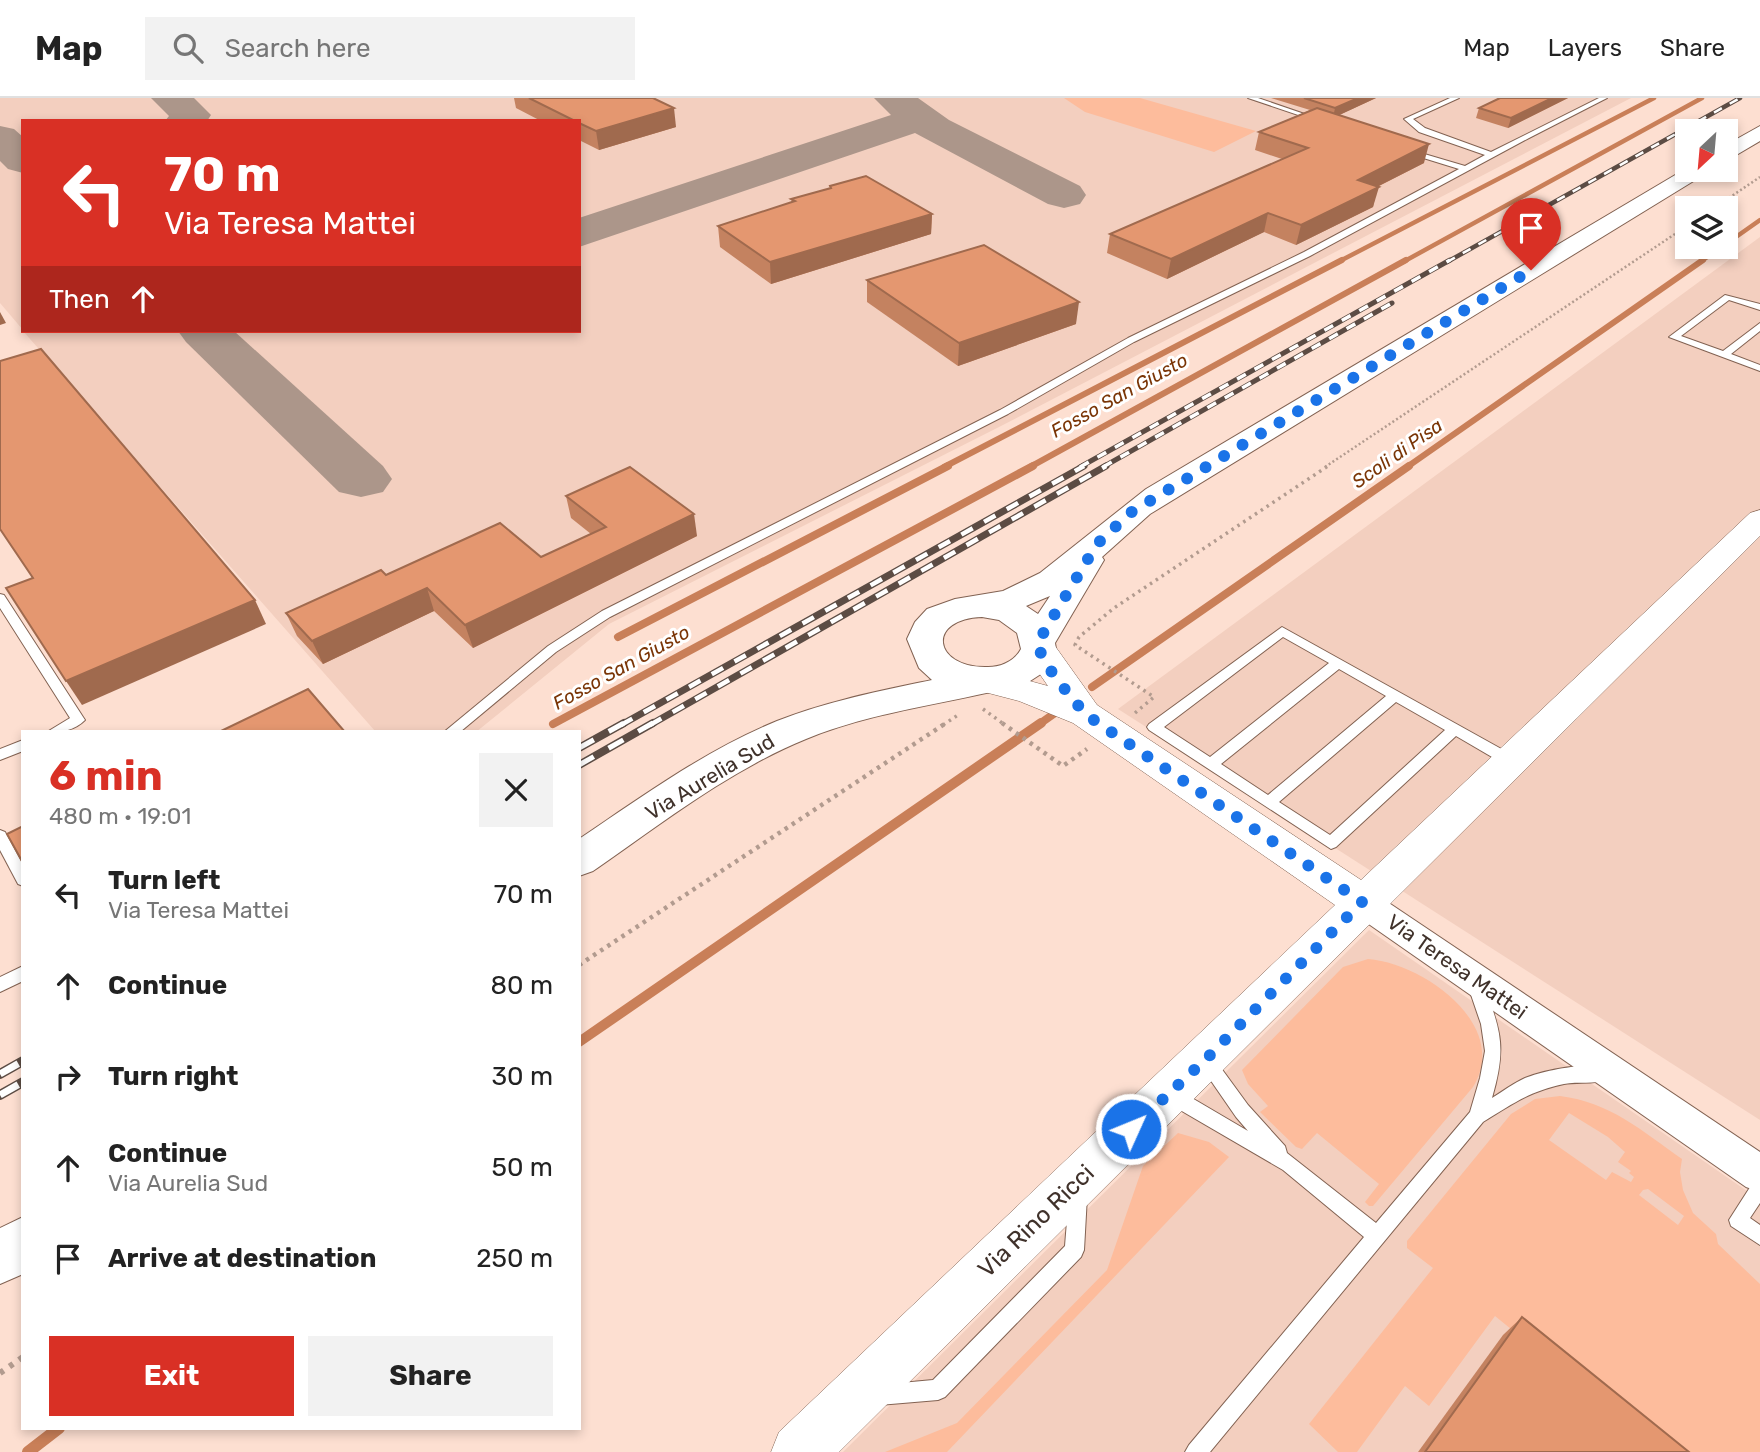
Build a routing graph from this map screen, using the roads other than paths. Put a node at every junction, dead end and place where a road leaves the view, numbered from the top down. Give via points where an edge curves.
1 (1251, 98) edge
2 (1457, 98) edge
3 (1604, 98) edge
4 (1327, 123) edge
5 (1760, 132) edge
6 (1738, 146) edge
7 (1403, 148) edge
8 (1492, 155) junction
9 (1466, 169) junction
10 (1678, 182) edge
11 (1760, 307) edge
12 (1760, 326) edge
13 (1724, 355) junction
14 (1760, 368) edge
15 (1760, 519) edge
16 (1097, 544) junction
17 (0, 598) edge
18 (973, 606) junction
19 (15, 622) junction
20 (0, 628) edge
21 (925, 634) junction
22 (1038, 645) junction
23 (1338, 663) junction
24 (981, 681) junction
25 (1395, 695) junction
26 (848, 711) junction
27 (1090, 729) junction
28 (1455, 729) junction
29 (57, 730) edge
30 (452, 730) edge
31 (21, 746) edge
32 (0, 755) edge
33 (1509, 760) junction
34 (1211, 764) junction
35 (1269, 802) junction
36 (0, 836) edge
37 (581, 859) edge
38 (21, 876) edge
39 (1362, 902) junction
40 (21, 974) edge
41 (1473, 978) junction
42 (0, 985) edge
43 (1205, 1060) junction
44 (1614, 1074) junction
45 (1168, 1093) junction
46 (1477, 1116) junction
47 (1289, 1164) junction
48 (1760, 1174) edge
49 (1760, 1187) edge
50 (1377, 1236) junction
51 (1760, 1236) edge
52 (21, 1244) edge
53 (0, 1258) edge
54 (799, 1452) edge
55 (1196, 1452) edge

1 - 4 lane
2 - 8 lane via 1408,120 1422,130
3 - 8 lane
5 - 6 main road
7 - 9 lane
8 - 9 lane
9 - 30 lane via 1131,341 1004,412 606,614 552,649
10 - 16 main road via 1157,495
11 - 13 lane via 1728,297 1674,337
12 - 13 lane
13 - 14 lane
15 - 33 street, Via Rino Ricci
16 - 18 main road via 1025,594
16 - 22 main road
17 - 19 lane
18 - 21 main road via 941,615
18 - 22 main road via 1013,613 1030,626
19 - 20 lane
19 - 29 lane via 79,720
21 - 24 main road via 925,649 938,666 956,676
21 - 26 main road via 889,682
22 - 24 main road via 1031,664 1019,673
22 - 27 street
23 - 25 lane
23 - 34 lane
23 - 34 lane via 1282,631 1154,726
24 - 26 main road
24 - 27 street via 1029,692
25 - 28 lane
25 - 35 lane
26 - 37 main road, Via Aurelia Sud via 750,749
27 - 39 street, Via Teresa Mattei
28 - 33 lane
28 - 35 lane via 1331,843
31 - 32 lane
33 - 39 street, Via Rino Ricci
34 - 35 lane
36 - 38 lane
39 - 41 street, Via Teresa Mattei
39 - 43 street, Via Rino Ricci
40 - 42 lane
41 - 44 street, Via Teresa Mattei
41 - 46 lane via 1495,1047
43 - 45 street, Via Rino Ricci
43 - 47 lane
44 - 46 lane via 1568,1075 1530,1084
44 - 48 street, Via Teresa Mattei
45 - 47 lane
45 - 54 street, Via Rino Ricci
46 - 50 lane
47 - 50 lane
49 - 51 lane via 1738,1220
50 - 55 lane
52 - 53 main road

